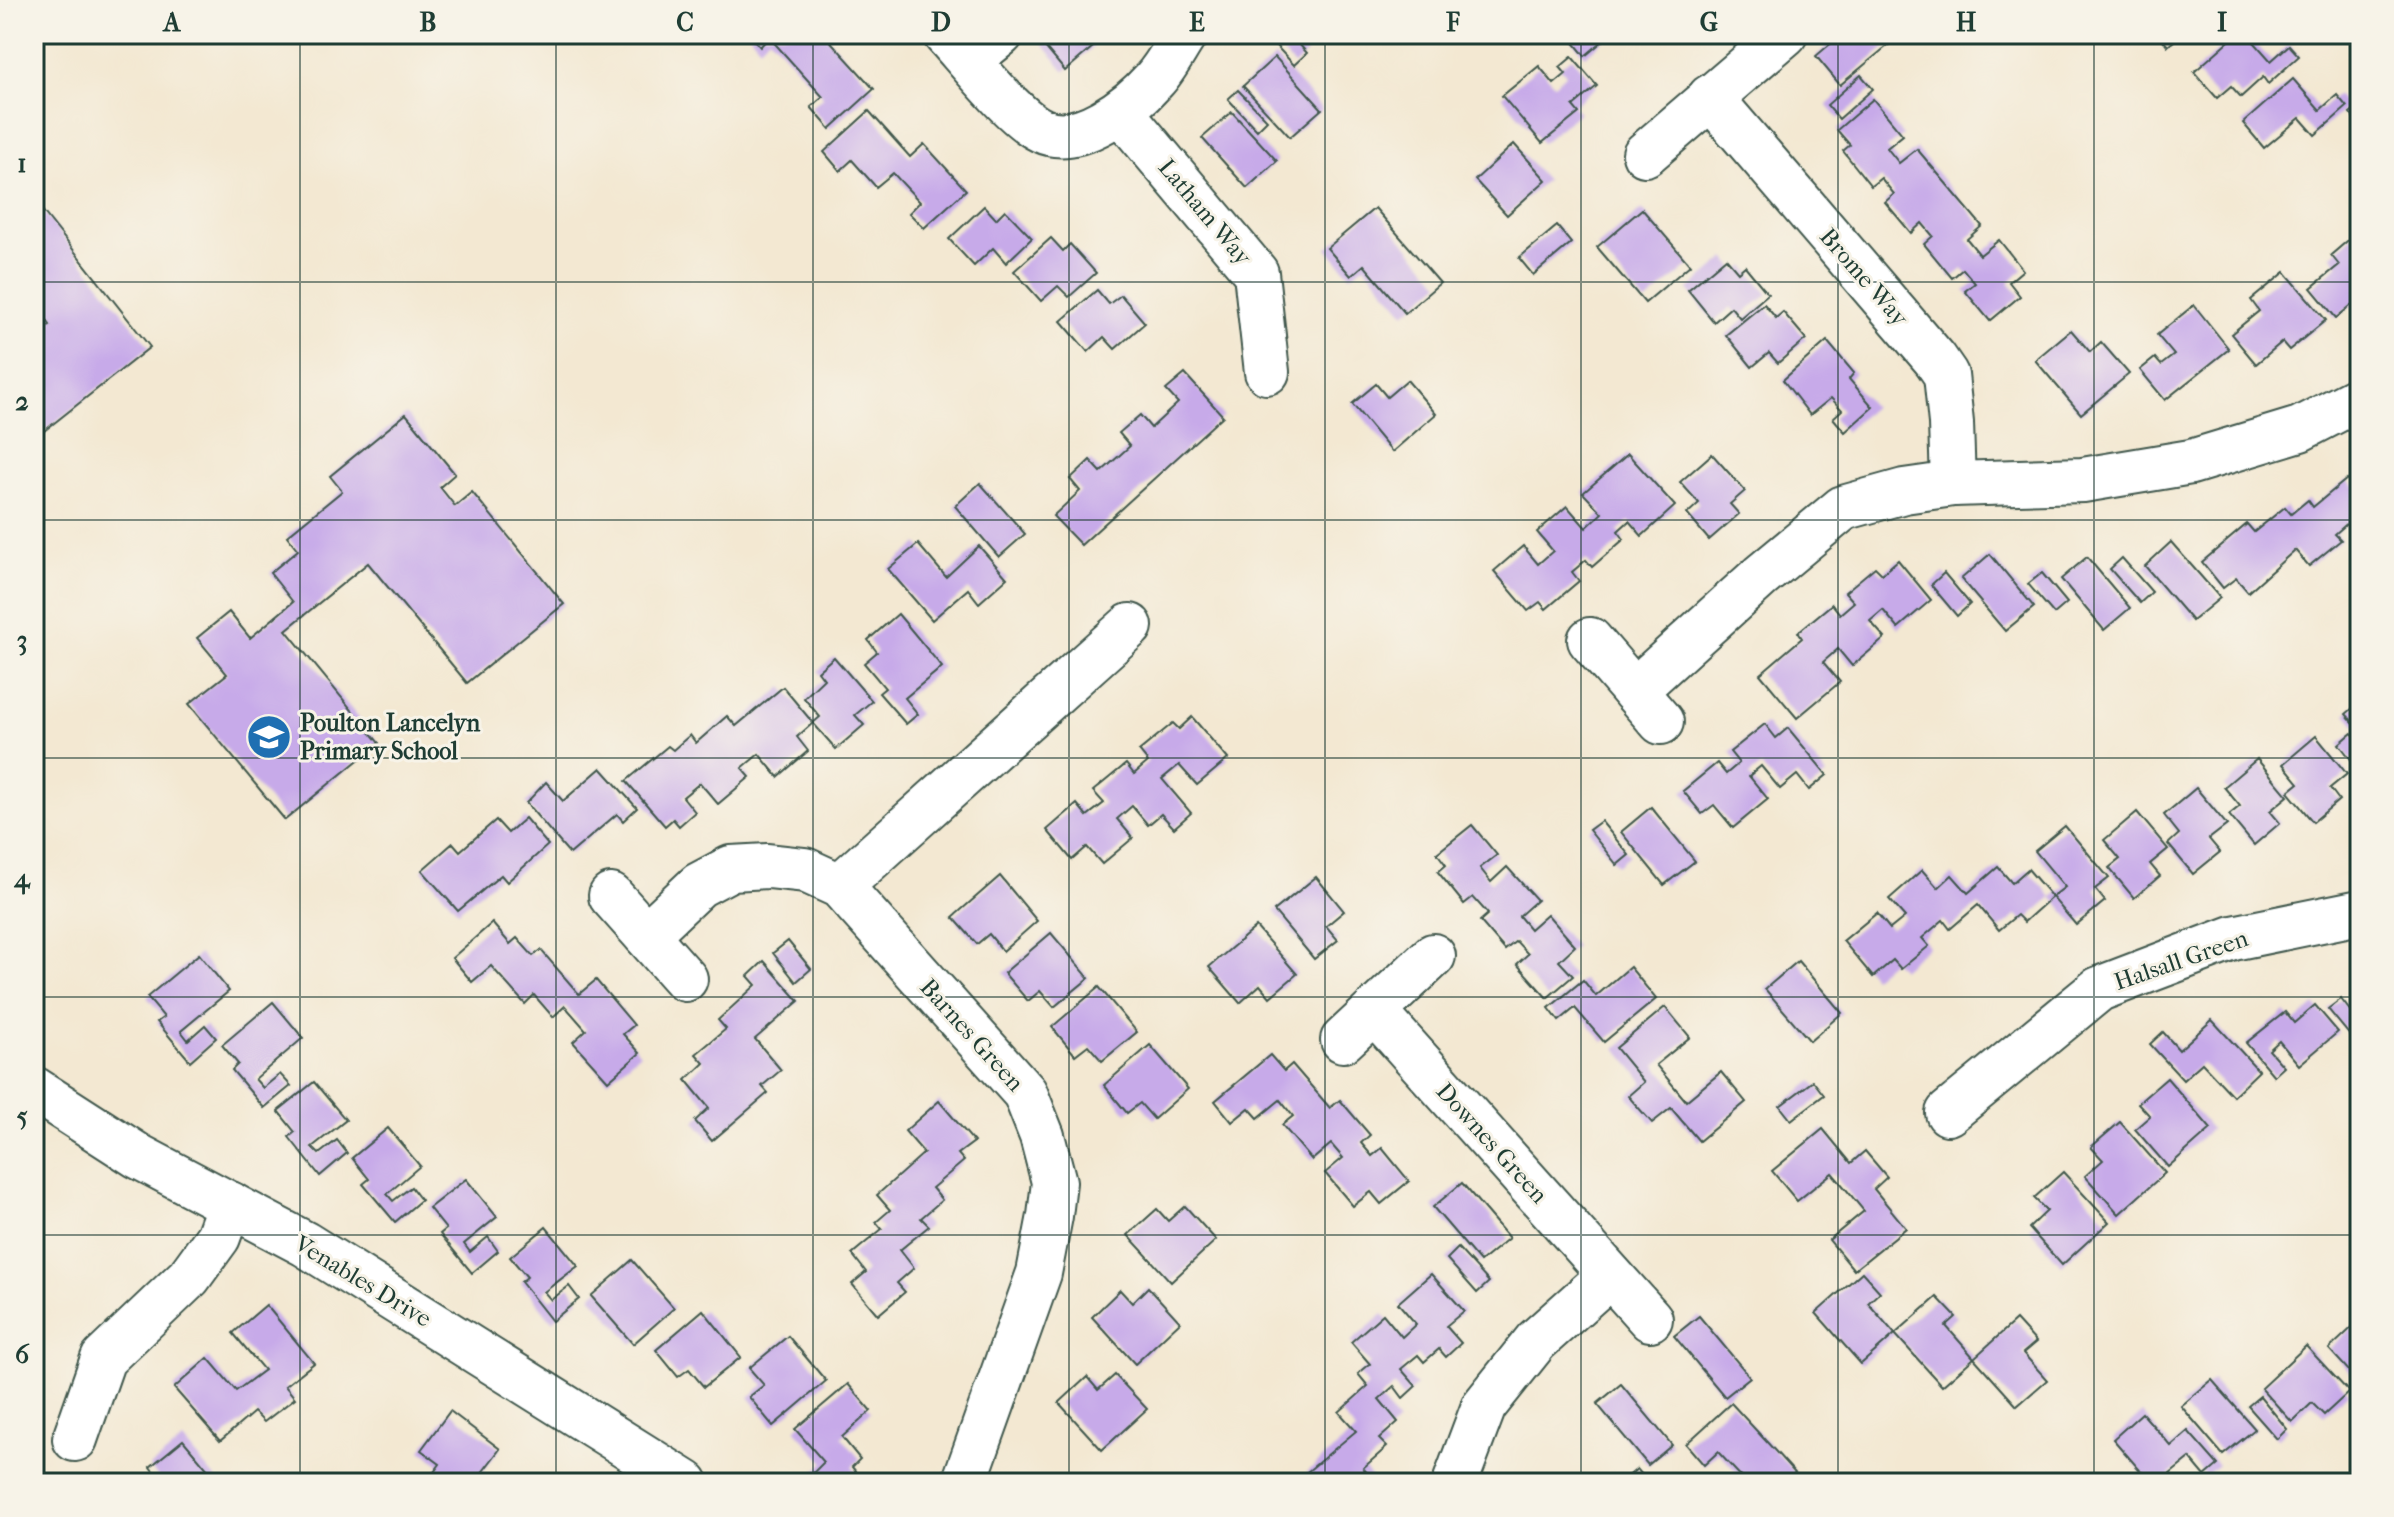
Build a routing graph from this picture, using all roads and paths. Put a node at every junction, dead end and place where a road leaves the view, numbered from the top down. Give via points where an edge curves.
1 (1185, 34) edge
2 (1785, 34) edge
3 (972, 43) edge
4 (1710, 97) junction
5 (1121, 112) junction
6 (1645, 154) dead end
7 (1267, 372) dead end
8 (2360, 398) edge
9 (1953, 484) junction
10 (1130, 626) dead end
11 (1590, 640) dead end
12 (840, 886) junction
13 (611, 896) dead end
14 (2360, 912) edge
15 (646, 935) junction
16 (1433, 956) dead end
17 (685, 979) dead end
18 (34, 1089) edge
19 (1948, 1113) dead end
20 (230, 1204) junction
21 (1610, 1275) junction
22 (1650, 1319) dead end
23 (75, 1439) dead end
24 (669, 1478) edge
25 (964, 1483) edge
26 (1455, 1483) edge

1 - 5 street via 1156,79
2 - 4 street
3 - 5 street via 1015,110 1042,131 1068,134
4 - 6 street
4 - 9 street, Brome Way via 1946,375
5 - 7 street, Latham Way via 1256,273
8 - 9 street via 2300,429 2191,462 2083,480
9 - 11 street via 1843,508 1761,576 1647,707
10 - 12 street
12 - 15 street, Barnes Green via 805,870 731,868 699,885
12 - 25 street, Barnes Green via 1025,1093 1054,1182 1039,1273
13 - 15 street
14 - 19 street, Halsall Green via 2233,938 2099,989
15 - 17 street
16 - 21 street, Downes Green via 1359,1026
18 - 20 street, Venables Drive via 138,1156
20 - 23 street via 218,1237 189,1277 103,1359
20 - 24 street, Venables Drive via 305,1244
21 - 22 street, Downes Green
21 - 26 street via 1536,1341 1484,1406

